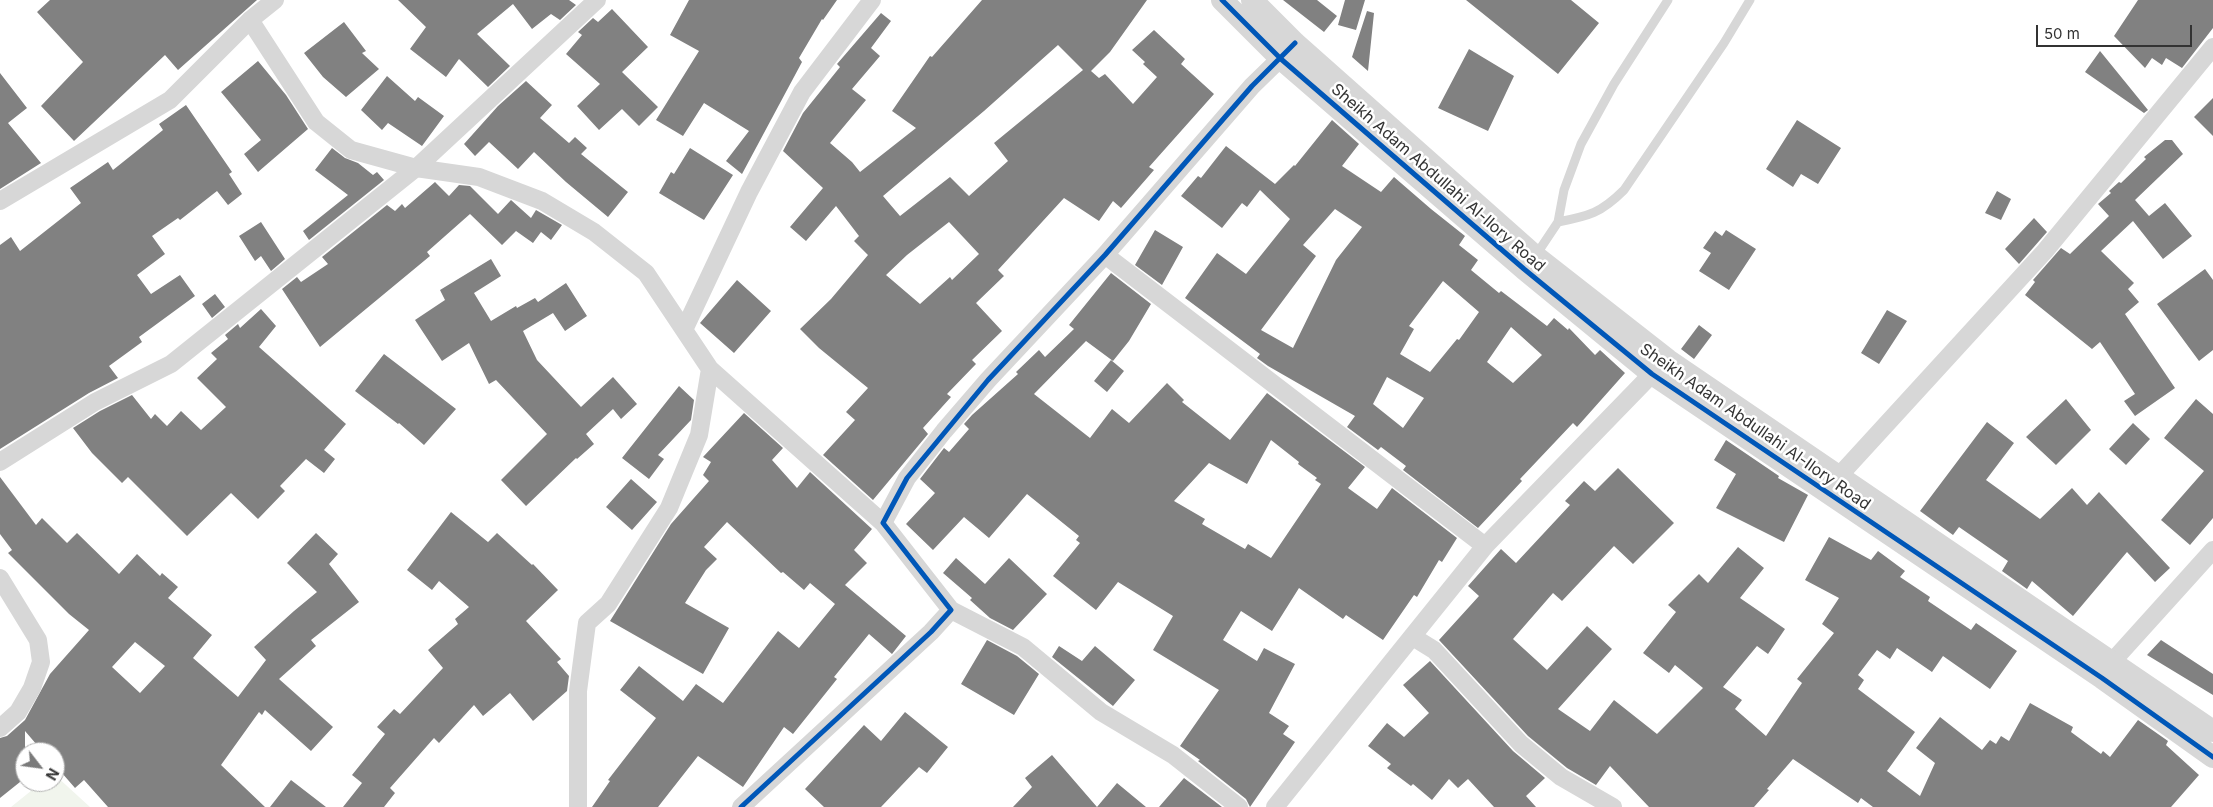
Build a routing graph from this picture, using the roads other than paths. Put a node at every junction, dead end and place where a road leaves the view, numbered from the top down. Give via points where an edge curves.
1 (274, 0) edge
2 (597, 0) edge
3 (872, 0) edge
4 (1222, 0) edge
5 (1252, 0) edge
6 (1668, 0) edge
7 (1750, 0) edge
8 (250, 20) junction
9 (2213, 47) edge
10 (1288, 51) junction
11 (416, 168) junction
12 (0, 201) edge
13 (1558, 222) junction
14 (1105, 255) junction
15 (1535, 256) junction
16 (684, 330) junction
17 (710, 369) junction
18 (1652, 374) junction
19 (0, 462) edge
20 (1838, 477) junction
21 (883, 523) junction
22 (1485, 546) junction
23 (2213, 550) edge
24 (0, 578) edge
25 (951, 610) junction
26 (1413, 637) junction
27 (2111, 663) junction
28 (0, 728) edge
29 (2213, 731) edge
30 (2213, 757) edge
31 (578, 807) edge
32 (741, 807) edge
33 (1239, 807) edge
34 (1275, 807) edge
35 (1614, 807) edge

1 - 8 street
2 - 11 street
3 - 16 street via 802,92 749,192
4 - 10 street, Sheikh Adam Abdullahi Al-Ilory Road
5 - 10 street, Sheikh Adam Abdullahi Al-Ilory Road
6 - 13 lane via 1614,84 1581,144 1564,190
7 - 13 lane via 1624,190 1608,206 1586,217
8 - 11 street via 316,122 351,150
8 - 12 street via 170,100
9 - 20 street via 2044,251
10 - 14 street via 1252,86
10 - 15 street, Sheikh Adam Abdullahi Al-Ilory Road
10 - 18 street, Sheikh Adam Abdullahi Al-Ilory Road via 1524,269
11 - 16 street via 479,177 542,201 594,232 646,273
11 - 19 street via 171,364 95,402
13 - 15 lane
14 - 21 street via 944,431 907,478
14 - 22 street
15 - 20 street, Sheikh Adam Abdullahi Al-Ilory Road via 1668,360
16 - 17 street
17 - 21 street
17 - 31 street via 699,435 669,508 608,604 587,623 578,691
18 - 22 street
18 - 30 street, Sheikh Adam Abdullahi Al-Ilory Road via 2102,678
20 - 27 street, Sheikh Adam Abdullahi Al-Ilory Road
21 - 25 street
22 - 26 street
23 - 27 street
24 - 28 street via 38,640 41,662 32,688 18,712
25 - 32 street
25 - 33 street via 1023,647 1101,712 1173,756
26 - 34 street
26 - 35 street via 1434,650 1521,744 1561,777
27 - 29 street, Sheikh Adam Abdullahi Al-Ilory Road

